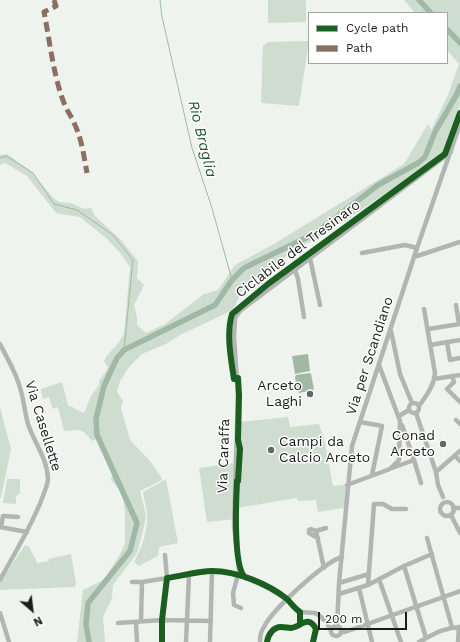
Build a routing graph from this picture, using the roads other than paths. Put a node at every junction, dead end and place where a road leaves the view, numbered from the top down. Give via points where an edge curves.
1 (460, 124) edge
2 (451, 152) junction
3 (460, 242) edge
4 (417, 248) junction
5 (362, 253) dead end
6 (414, 257) junction
7 (310, 258) junction
8 (295, 270) junction
9 (320, 305) dead end
10 (456, 305) dead end
11 (424, 309) dead end
12 (304, 317) dead end
13 (460, 324) edge
14 (391, 329) junction
15 (428, 329) junction
16 (460, 340) edge
17 (446, 342) junction
18 (0, 344) edge
19 (430, 345) junction
20 (385, 346) junction
21 (394, 346) junction
22 (460, 358) edge
23 (379, 365) junction
24 (460, 375) edge
25 (452, 376) junction
26 (434, 379) junction
27 (460, 402) edge
28 (412, 404) junction
29 (419, 406) junction
30 (409, 410) junction
31 (416, 413) junction
32 (400, 419) junction
33 (456, 420) dead end
34 (360, 422) junction
35 (460, 424) edge
36 (460, 451) edge
37 (455, 456) junction
38 (414, 460) junction
39 (460, 461) edge
40 (390, 469) junction
41 (436, 472) junction
42 (372, 475) junction
43 (421, 483) dead end
44 (347, 485) junction
45 (446, 502) junction
46 (454, 508) junction
47 (460, 508) edge
48 (406, 509) dead end
49 (451, 515) junction
50 (18, 517) dead end
51 (1, 527) edge
52 (326, 528) dead end
53 (27, 532) junction
54 (460, 533) edge
55 (427, 538) dead end
56 (432, 554) junction
57 (165, 555) dead end
58 (342, 556) junction
59 (404, 566) junction
60 (324, 568) junction
61 (212, 571) junction
62 (369, 574) junction
63 (189, 575) junction
64 (237, 575) junction
65 (167, 578) junction
66 (379, 579) junction
67 (0, 580) edge
68 (132, 582) dead end
69 (142, 582) junction
70 (339, 583) junction
71 (368, 585) junction
72 (359, 588) junction
73 (460, 591) edge
74 (339, 594) junction
75 (444, 597) junction
76 (288, 599) junction
77 (415, 607) junction
78 (241, 608) dead end
79 (0, 613) edge
80 (392, 615) junction
81 (162, 620) junction
82 (142, 621) junction
83 (187, 621) junction
84 (211, 621) junction
85 (118, 623) dead end
86 (136, 623) junction
87 (367, 624) junction
88 (336, 626) junction
89 (452, 627) junction
90 (460, 627) edge
91 (330, 629) junction
92 (341, 632) junction
93 (336, 636) junction
94 (426, 638) junction
95 (9, 642) edge
96 (137, 642) edge
97 (162, 642) edge
98 (186, 642) edge
99 (210, 642) edge
100 (260, 642) edge
101 (335, 642) edge
102 (372, 642) edge
103 (401, 642) edge
104 (419, 642) edge
105 (458, 642) edge

1 - 2 street, Via per Scandiano
2 - 4 street, Via per Scandiano
2 - 7 street, Via Caraffa
3 - 6 street
4 - 5 street via 405,245
4 - 6 street, Via per Scandiano
6 - 14 street, Via per Scandiano
7 - 8 street, Via Caraffa
7 - 9 street
8 - 12 street
8 - 64 street, Via Caraffa via 240,311 234,323 238,393 234,525 239,568
10 - 13 street
11 - 15 street
13 - 15 street
14 - 20 street, Via per Scandiano
14 - 21 street
15 - 19 street
16 - 17 street
17 - 19 street
17 - 22 street via 450,360
18 - 53 street, Via Casellette via 16,377 28,422 45,463 48,479 39,508
19 - 26 street
20 - 21 street
20 - 23 street, Via per Scandiano
21 - 28 street via 400,374
23 - 32 street
23 - 34 street, Via per Scandiano
24 - 25 street
25 - 26 street
25 - 27 street via 454,382 447,389
26 - 29 street
28 - 29 street
28 - 30 street
29 - 31 street
30 - 31 street
30 - 32 street
31 - 41 street
32 - 38 street
32 - 40 street via 399,460
33 - 35 street
34 - 42 street via 382,426
34 - 44 street, Via per Scandiano via 352,446
36 - 37 street
37 - 39 street
37 - 41 street
38 - 40 street
38 - 43 street
40 - 42 street
41 - 45 street via 438,485
42 - 44 street
44 - 58 street, Via per Scandiano
45 - 46 street
45 - 49 street via 440,508 440,512 445,516
46 - 47 street
46 - 49 street
48 - 62 street via 392,509 384,504 374,504
49 - 54 street
50 - 51 street via 3,516
51 - 53 street
52 - 60 street via 316,531
53 - 67 street, Via Casellette
55 - 56 street
56 - 59 street
56 - 75 street
57 - 65 street
58 - 60 street
58 - 70 street, Via per Scandiano
59 - 66 street
59 - 77 street
60 - 76 street via 302,584
61 - 63 street
61 - 64 street
61 - 84 street
62 - 70 street
62 - 71 street
63 - 65 street
63 - 83 street
64 - 76 street via 255,581
64 - 78 street, Via Caraffa via 233,593 234,605
65 - 69 street
65 - 81 street
66 - 71 street
66 - 80 street
68 - 69 street
69 - 82 street
70 - 74 street, Via per Scandiano
71 - 72 street
72 - 74 street
72 - 87 street
73 - 75 street
74 - 88 street, Via per Scandiano
75 - 77 street
75 - 89 street
76 - 91 street via 300,612 320,616
76 - 100 street via 263,627
77 - 80 street
77 - 94 street
79 - 95 street
80 - 87 street
80 - 103 street
81 - 82 street
81 - 83 street
81 - 97 street
82 - 86 street
83 - 84 street
83 - 98 street
84 - 99 street
85 - 86 street
86 - 96 street
87 - 92 street
87 - 102 street
88 - 91 street
88 - 92 street
89 - 90 street
89 - 94 street
90 - 105 street
91 - 93 street
92 - 93 street
93 - 101 street
94 - 104 street

